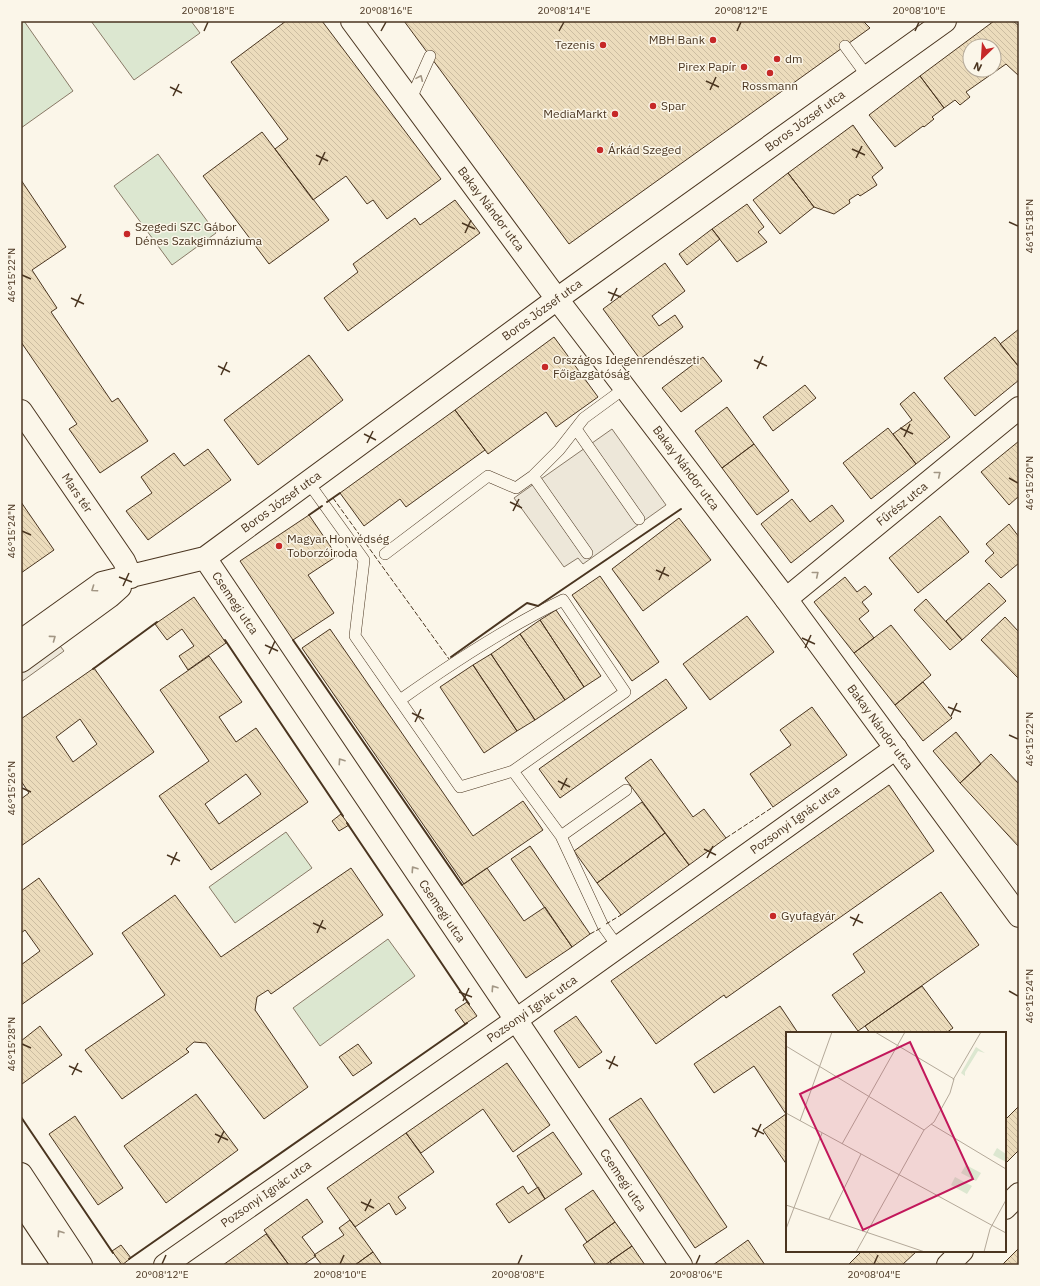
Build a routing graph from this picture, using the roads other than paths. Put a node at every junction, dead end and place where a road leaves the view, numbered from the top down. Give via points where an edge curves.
1 (352, 21) edge
2 (944, 21) edge
3 (845, 46) dead end
4 (430, 56) dead end
5 (867, 76) junction
6 (410, 101) junction
7 (557, 299) junction
8 (625, 388) junction
9 (1019, 408) edge
10 (21, 411) edge
11 (576, 429) junction
12 (533, 476) junction
13 (308, 482) junction
14 (639, 519) dead end
15 (587, 553) dead end
16 (385, 554) dead end
17 (205, 558) junction
18 (131, 577) junction
19 (786, 599) junction
20 (21, 641) edge
21 (21, 661) edge
22 (400, 700) junction
23 (896, 748) junction
24 (513, 771) junction
25 (626, 790) dead end
26 (561, 836) junction
27 (1016, 905) edge
28 (618, 947) junction
29 (516, 1020) junction
30 (21, 1174) edge
31 (1019, 1194) edge
32 (21, 1202) edge
33 (1006, 1207) edge
34 (961, 1252) edge
35 (63, 1265) edge
36 (81, 1265) edge
37 (165, 1265) edge
38 (681, 1265) edge
39 (948, 1265) edge

1 - 6 street, Bakay Nándor utca
2 - 5 street, Boros József utca
3 - 5 lane
6 -> 4 lane
5 - 7 street, Boros József utca
6 - 7 street, Bakay Nándor utca
7 - 8 street, Bakay Nándor utca
7 - 13 street, Boros József utca
8 - 11 lane via 584,418
8 - 19 street, Bakay Nándor utca
19 -> 9 street, Fűrész utca
10 - 18 street, Mars tér via 124,561
11 - 12 lane
11 - 14 lane
12 - 15 lane
12 - 16 lane via 516,488 488,476
13 - 17 street, Boros József utca
13 - 22 lane via 364,560 355,636
17 - 18 street, Boros József utca
29 -> 17 street, Csemegi utca
18 -> 20 street via 102,584
21 -> 18 street via 110,596
19 - 23 street, Bakay Nándor utca
22 - 24 lane via 460,787
22 - 24 lane via 449,665 562,600 625,692
23 - 27 street, Bakay Nándor utca
23 - 28 street, Pozsonyi Ignác utca
24 - 26 lane
25 - 26 lane
26 - 28 lane via 603,926
28 - 29 street, Pozsonyi Ignác utca
29 - 37 street, Pozsonyi Ignác utca
29 - 38 street, Csemegi utca
36 -> 30 street
31 - 33 street
32 - 35 street
34 - 39 street

